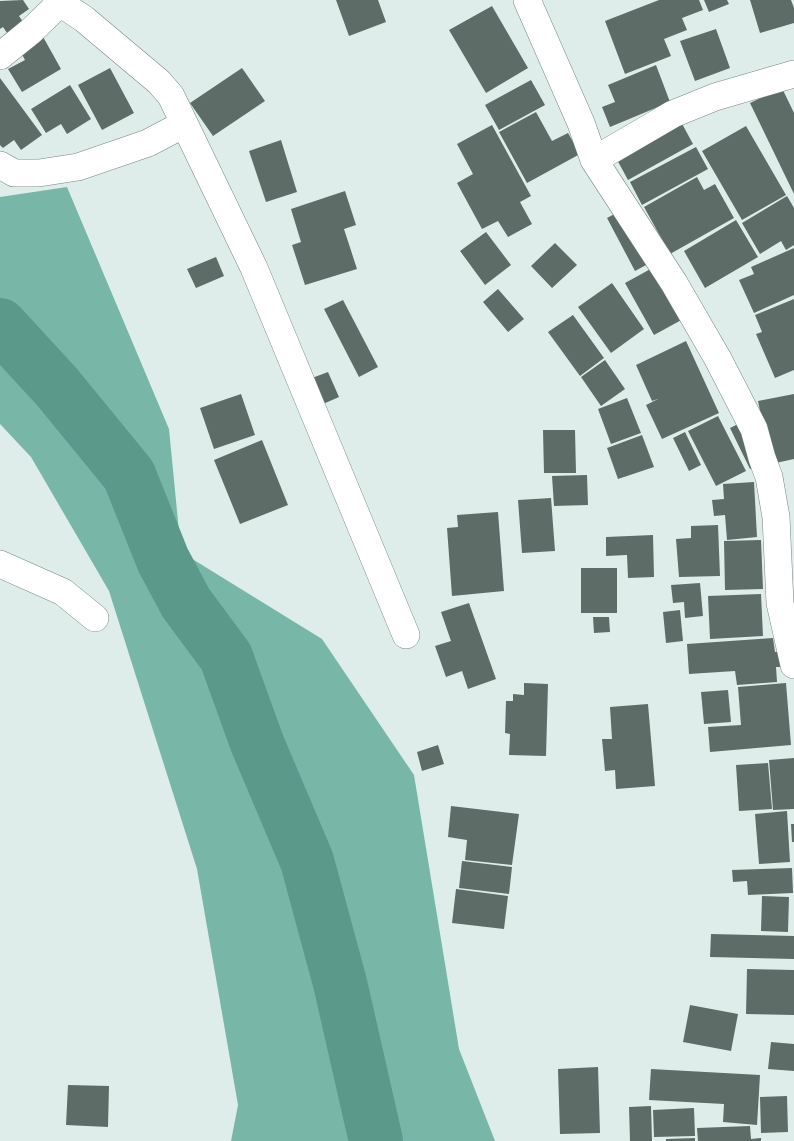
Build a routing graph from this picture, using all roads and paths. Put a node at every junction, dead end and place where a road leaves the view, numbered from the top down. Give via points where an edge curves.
1 (527, 0) edge
2 (58, 2) edge
3 (0, 56) edge
4 (794, 74) edge
5 (184, 124) junction
6 (594, 160) junction
7 (0, 165) edge
8 (785, 516) edge
9 (0, 564) edge
10 (94, 618) dead end
11 (406, 635) dead end
12 (794, 665) edge

1 - 6 street
2 - 3 street via 32,32
2 - 5 street via 159,82 171,96
4 - 6 street via 673,114
5 - 7 street via 148,143 78,167 14,173
5 - 11 street via 254,268
6 - 8 street via 718,359 749,419
8 - 12 street via 780,603
9 - 10 street via 63,592

